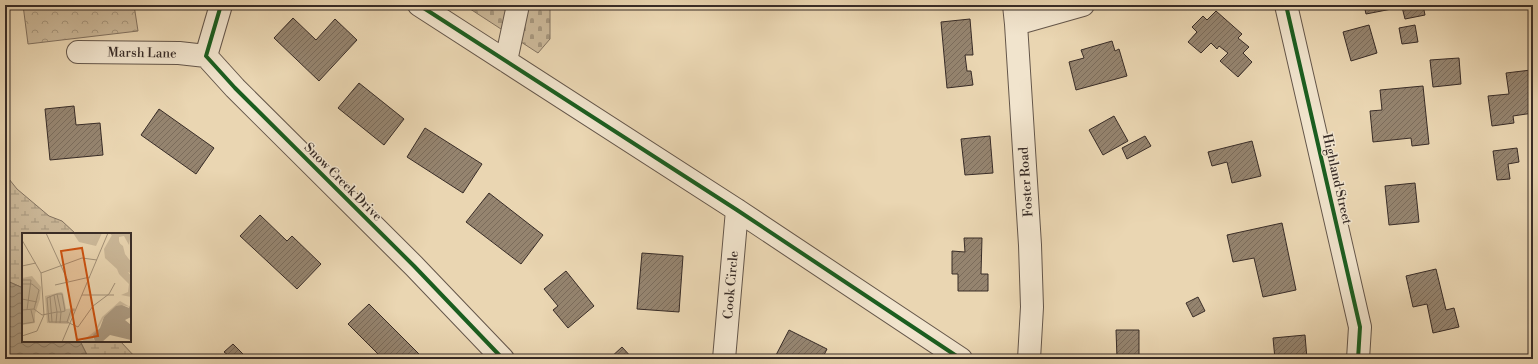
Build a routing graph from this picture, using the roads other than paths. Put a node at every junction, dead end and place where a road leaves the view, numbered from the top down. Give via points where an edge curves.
1 (221, 5) edge
2 (419, 5) edge
3 (518, 5) edge
4 (1083, 5) edge
5 (1286, 5) edge
6 (1015, 14) edge
7 (78, 52) dead end
8 (206, 56) junction
9 (506, 61) junction
10 (737, 210) junction
11 (503, 359) edge
12 (724, 359) edge
13 (961, 359) edge
14 (1029, 359) edge
15 (1358, 359) edge

1 - 8 street
2 - 9 street
3 - 9 street
4 - 6 street
5 - 15 street, Highland Street via 1360,327
6 - 14 street, Foster Road via 1030,245 1032,307
7 - 8 street, Marsh Lane via 179,53
8 - 11 street, Snow Creek Drive
9 - 10 street
10 - 12 street, Cook Circle
10 - 13 street

